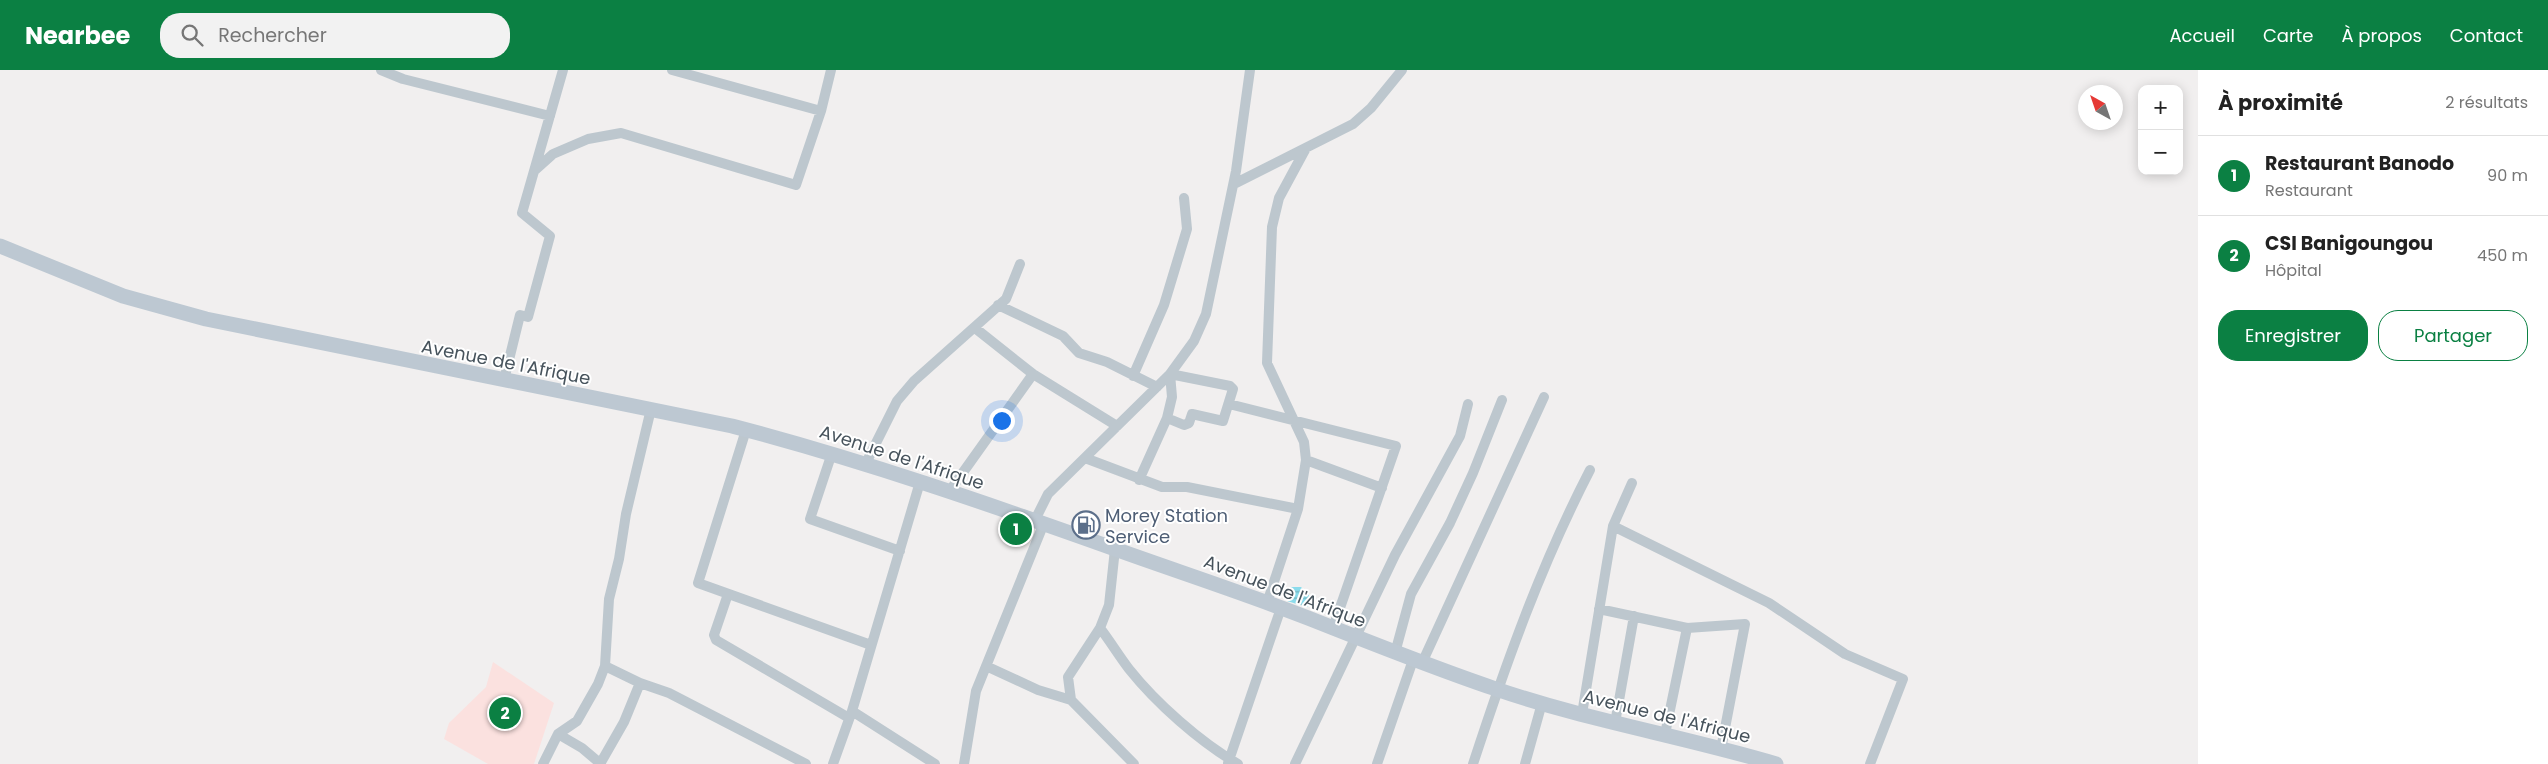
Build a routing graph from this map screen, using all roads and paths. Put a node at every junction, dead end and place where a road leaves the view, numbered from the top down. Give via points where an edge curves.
1 (381, 70) edge
2 (563, 70) edge
3 (672, 70) edge
4 (831, 70) edge
5 (1250, 70) edge
6 (1402, 70) edge
7 (821, 111) junction
8 (550, 116) junction
9 (1306, 148) junction
10 (534, 171) junction
11 (1234, 184) junction
12 (1184, 198) dead end
13 (0, 246) edge
14 (1020, 264) dead end
15 (998, 305) junction
16 (975, 328) junction
17 (1033, 374) junction
18 (1170, 374) junction
19 (1133, 376) junction
20 (504, 380) junction
21 (1157, 387) junction
22 (1544, 397) dead end
23 (1502, 400) dead end
24 (1229, 404) junction
25 (1468, 404) dead end
26 (651, 409) junction
27 (1167, 418) junction
28 (1294, 420) junction
29 (1117, 426) junction
30 (746, 430) junction
31 (832, 453) junction
32 (1085, 458) junction
33 (1306, 460) junction
34 (866, 463) junction
35 (1590, 470) dead end
36 (1139, 480) junction
37 (920, 482) junction
38 (1632, 483) dead end
39 (1382, 488) junction
40 (949, 492) junction
41 (1298, 508) junction
42 (1040, 522) junction
43 (1613, 526) junction
44 (1115, 549) junction
45 (900, 551) junction
46 (728, 594) junction
47 (1274, 606) junction
48 (1599, 609) junction
49 (1634, 616) junction
50 (1100, 628) junction
51 (1332, 628) junction
52 (1687, 628) junction
53 (1357, 638) junction
54 (872, 645) junction
55 (1395, 653) junction
56 (1418, 662) junction
57 (605, 666) junction
58 (986, 666) junction
59 (640, 683) junction
60 (1497, 690) junction
61 (1071, 700) junction
62 (1542, 703) junction
63 (1582, 714) junction
64 (850, 715) junction
65 (1615, 723) junction
66 (558, 734) junction
67 (1666, 734) junction
68 (1721, 748) junction
69 (1745, 760) edge
70 (1232, 762) edge
71 (543, 764) edge
72 (600, 764) edge
73 (806, 764) edge
74 (832, 764) edge
75 (934, 764) edge
76 (964, 764) edge
77 (1134, 764) edge
78 (1295, 764) edge
79 (1377, 764) edge
80 (1473, 764) edge
81 (1524, 764) edge
82 (1776, 764) edge
83 (1870, 764) edge

1 - 8 street via 403,79
2 - 8 street
3 - 7 street
4 - 7 street
5 - 11 street
6 - 9 street via 1371,108 1353,124
7 - 10 street via 796,185 621,132 554,154
8 - 10 street
9 - 11 street
9 - 28 street via 1280,198 1272,226 1267,363
10 - 20 street via 522,213 550,236 528,317 520,316
11 - 18 street via 1206,314 1194,341
12 - 19 street via 1187,229 1164,304
13 - 20 main road, Avenue de l'Afrique via 123,296 206,319
14 - 15 street via 1006,299
15 - 16 street
15 - 19 street via 1063,336 1079,354 1107,362
16 - 17 street
16 - 34 street via 914,381 897,401
17 - 29 street
17 - 40 street
18 - 21 street
18 - 24 street via 1230,386 1233,389
18 - 27 street via 1172,397
19 - 21 street
20 - 26 main road, Avenue de l'Afrique
21 - 29 street
22 - 56 street
23 - 55 street via 1454,515 1411,594
24 - 27 street via 1223,421 1192,414 1189,423 1184,425
24 - 28 street
25 - 53 street via 1460,436 1395,554
26 - 30 main road, Avenue de l'Afrique
26 - 57 street via 609,599
27 - 36 street
28 - 33 street via 1304,442
28 - 39 street via 1396,446
29 - 32 street
30 - 31 main road, Avenue de l'Afrique
30 - 46 street via 698,583
31 - 34 main road, Avenue de l'Afrique
31 - 45 street via 810,519
32 - 36 street
32 - 42 street via 1048,494
33 - 39 street
33 - 41 street
34 - 37 main road, Avenue de l'Afrique
35 - 60 street via 1542,568
36 - 41 street via 1162,487 1187,487
37 - 40 main road, Avenue de l'Afrique
37 - 45 street
38 - 43 street
39 - 51 street
40 - 42 main road, Avenue de l'Afrique
41 - 47 street
42 - 44 main road, Avenue de l'Afrique
42 - 58 street
43 - 48 street
43 - 83 street via 1769,604 1845,654 1903,679
44 - 47 main road, Avenue de l'Afrique
44 - 50 street via 1109,605
45 - 54 street
46 - 54 street
46 - 64 street via 717,622 715,638
47 - 51 main road, Avenue de l'Afrique
47 - 70 street
48 - 49 street
48 - 63 street
49 - 52 street
49 - 65 street
50 - 61 street via 1068,677
50 - 70 street via 1154,697
51 - 53 main road, Avenue de l'Afrique
52 - 67 street
52 - 68 street via 1745,624
53 - 55 main road, Avenue de l'Afrique
53 - 78 street
54 - 64 street
55 - 56 main road, Avenue de l'Afrique
56 - 60 main road, Avenue de l'Afrique
56 - 79 street
57 - 59 street
57 - 66 street via 576,721
58 - 61 street via 1038,690
58 - 76 street via 976,690
59 - 72 street via 624,722
59 - 73 street via 669,693
60 - 62 main road, Avenue de l'Afrique
60 - 80 street
61 - 77 street
62 - 63 main road, Avenue de l'Afrique
62 - 81 street
63 - 65 main road, Avenue de l'Afrique
64 - 74 street
64 - 75 street
65 - 67 main road, Avenue de l'Afrique
66 - 71 street
66 - 72 street via 582,748
67 - 68 main road, Avenue de l'Afrique
68 - 69 main road, Avenue de l'Afrique
69 - 82 main road, Avenue de l'Afrique

